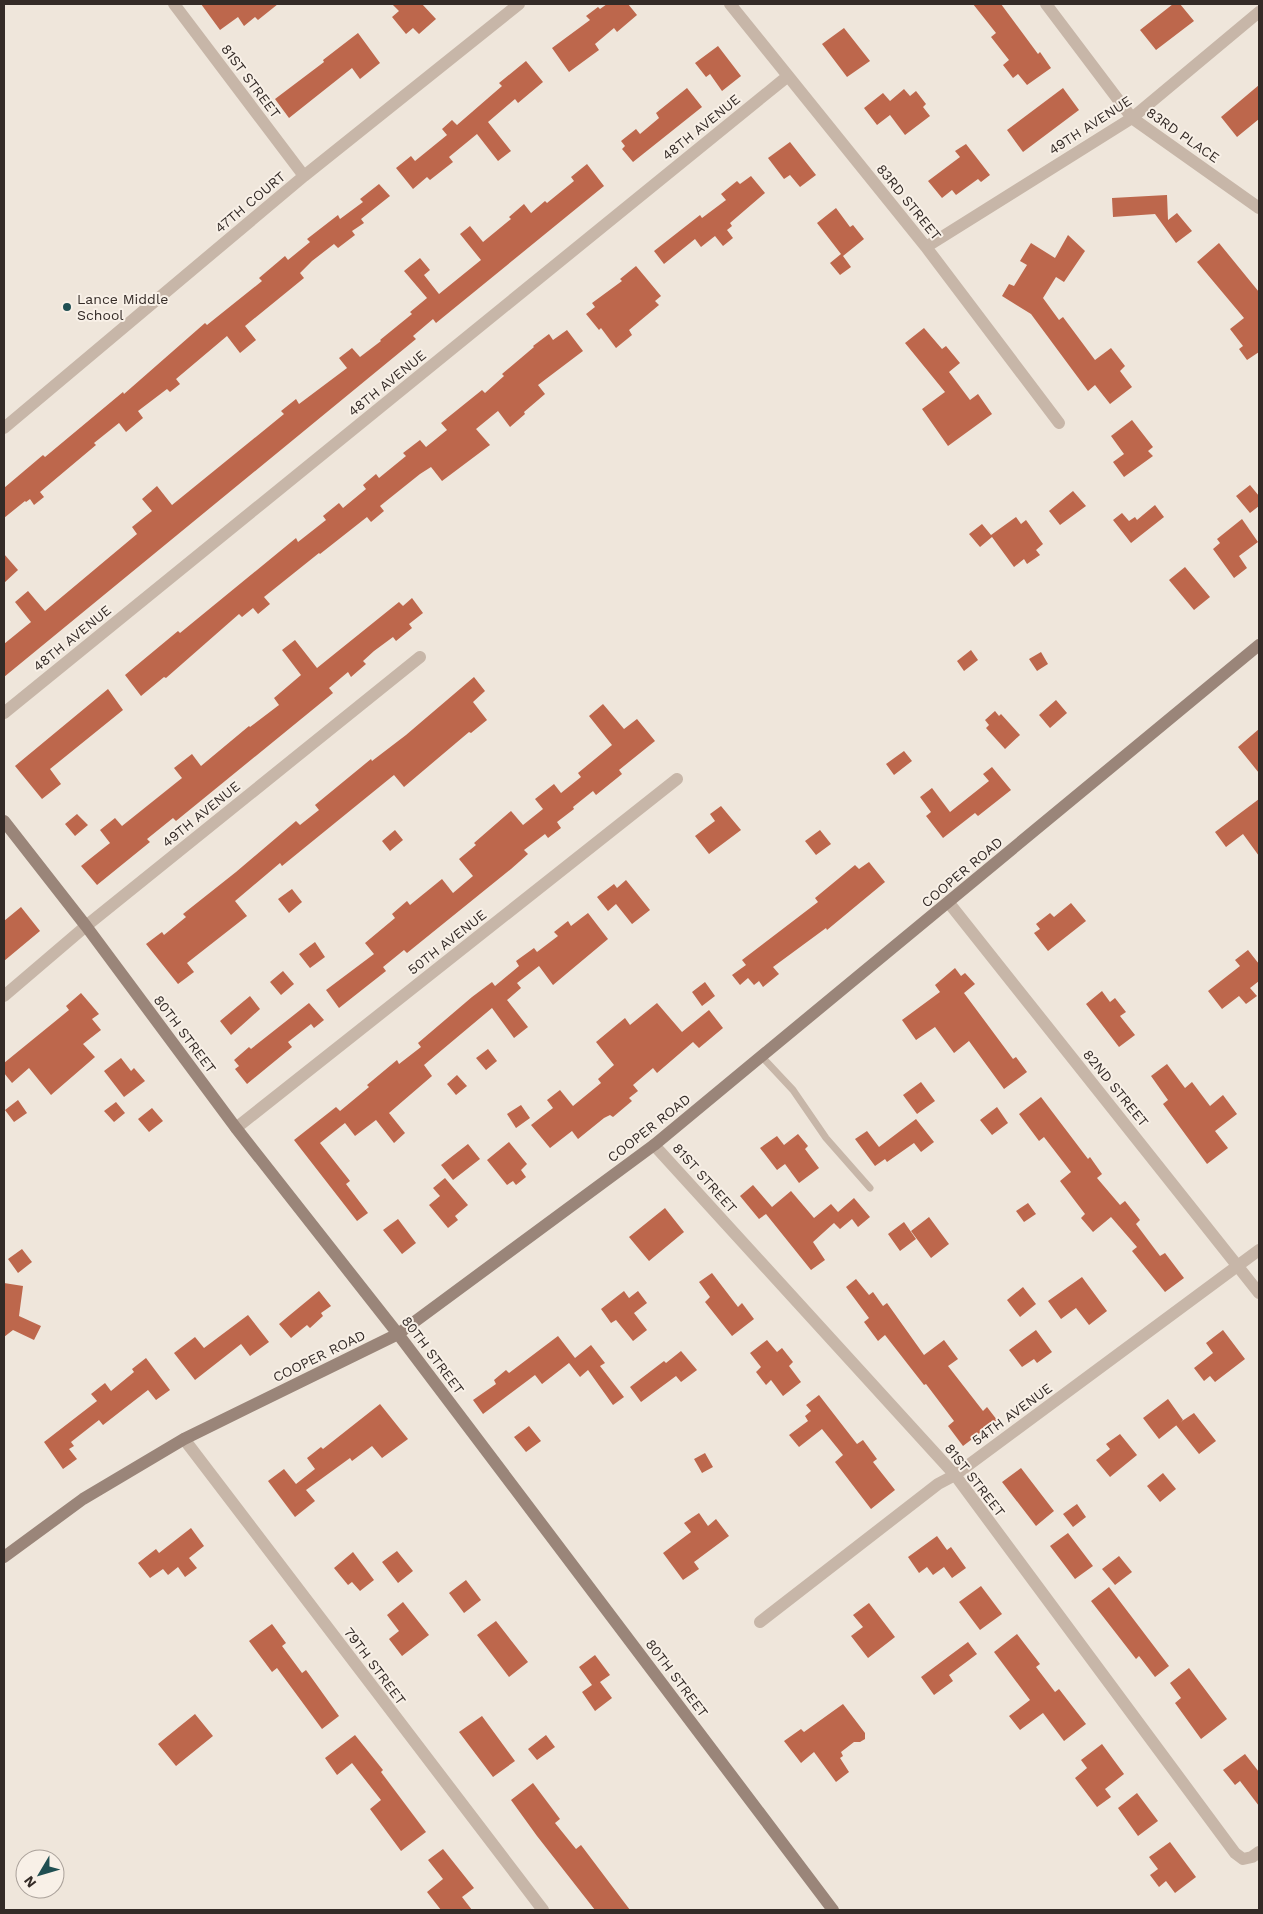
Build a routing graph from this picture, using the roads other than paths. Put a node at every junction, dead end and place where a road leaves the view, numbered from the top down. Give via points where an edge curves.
1 (174, 4) edge
2 (519, 4) edge
3 (730, 4) edge
4 (1046, 4) edge
5 (1259, 12) edge
6 (788, 76) junction
7 (1132, 118) junction
8 (304, 176) junction
9 (1259, 208) edge
10 (926, 247) junction
11 (1059, 423) dead end
12 (4, 428) edge
13 (1259, 645) edge
14 (420, 657) dead end
15 (4, 713) edge
16 (677, 779) dead end
17 (4, 821) edge
18 (949, 903) junction
19 (86, 926) junction
20 (4, 996) edge
21 (762, 1057) junction
22 (236, 1128) junction
23 (654, 1145) junction
24 (870, 1188) dead end
25 (1259, 1250) edge
26 (1239, 1265) junction
27 (1259, 1293) edge
28 (398, 1334) junction
29 (184, 1440) junction
30 (955, 1475) junction
31 (4, 1557) edge
32 (760, 1622) dead end
33 (1259, 1852) edge
34 (543, 1910) edge
35 (833, 1910) edge

1 - 8 street, 81ST STREET
2 - 8 street, 47TH COURT
3 - 6 street, 83RD STREET
4 - 7 street, 83RD PLACE
5 - 7 street, 49TH AVENUE
6 - 10 street, 83RD STREET
6 - 15 street, 48TH AVENUE
7 - 9 street, 83RD PLACE
7 - 10 street, 49TH AVENUE
8 - 12 street, 47TH COURT
10 - 11 street, 83RD STREET
13 - 18 street, COOPER ROAD
14 - 19 street, 49TH AVENUE
16 - 22 street, 50TH AVENUE
17 - 19 street, 80TH STREET
18 - 21 street, COOPER ROAD
18 - 26 street, 82ND STREET
19 - 20 street, 49TH AVENUE
19 - 22 street, 80TH STREET
21 - 23 street, COOPER ROAD
21 - 24 lane via 794,1090 826,1138
22 - 28 street, 80TH STREET
23 - 28 street, COOPER ROAD
23 - 30 street, 81ST STREET
25 - 26 street, 54TH AVENUE
26 - 27 street, 82ND STREET
26 - 30 street, 54TH AVENUE
28 - 29 street, COOPER ROAD
28 - 35 street, 80TH STREET
29 - 31 street, COOPER ROAD via 83,1499
29 - 34 street, 79TH STREET
30 - 32 street, 54TH AVENUE via 938,1484
30 - 33 street, 81ST STREET via 1235,1853 1243,1859 1252,1858

